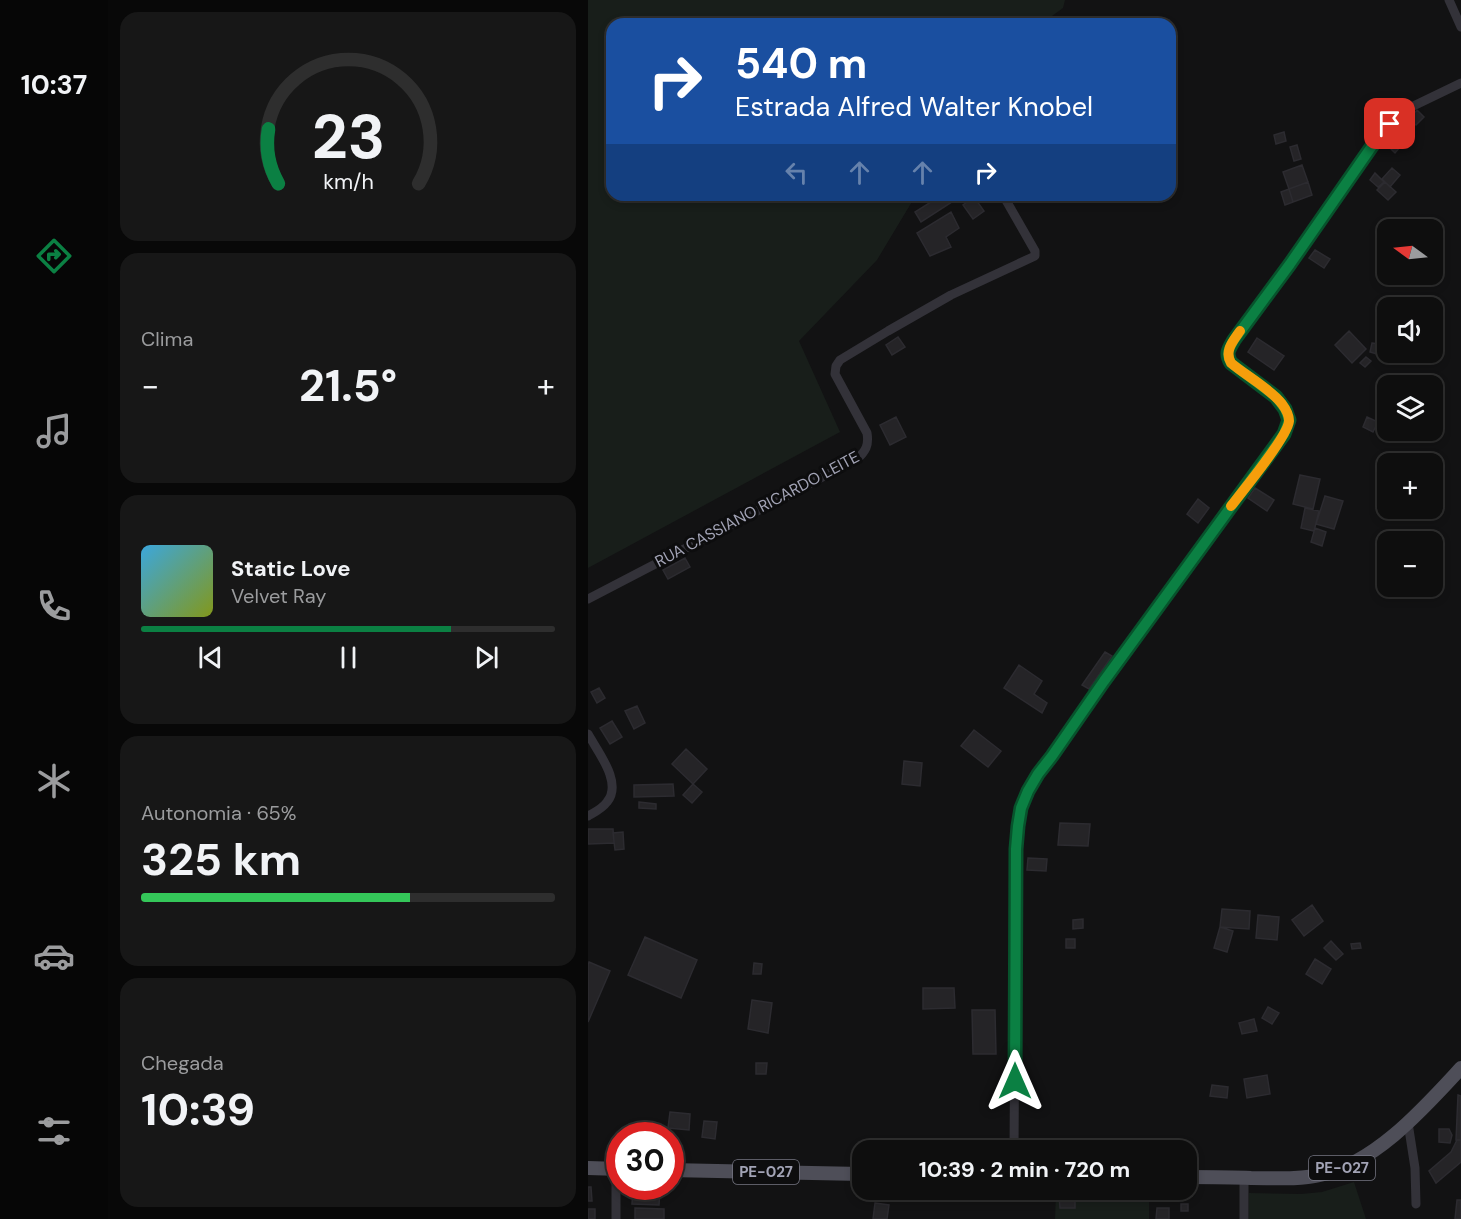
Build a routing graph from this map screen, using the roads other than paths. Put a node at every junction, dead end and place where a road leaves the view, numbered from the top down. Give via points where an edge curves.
1 (1449, 0) edge
2 (1461, 27) edge
3 (1461, 83) edge
4 (1006, 201) edge
5 (588, 599) edge
6 (588, 734) edge
7 (588, 816) edge
8 (1461, 1068) edge
9 (1408, 1123) junction
10 (1014, 1140) edge
11 (588, 1168) edge
12 (606, 1169) edge
13 (684, 1170) edge
14 (852, 1174) edge
15 (1197, 1177) edge
16 (1244, 1178) junction
17 (617, 1200) edge
18 (1416, 1204) dead end
19 (616, 1219) edge
20 (1244, 1219) edge

1 - 2 street
3 - 10 street via 1403,111 1379,136 1234,340 1227,357 1282,403 1288,425 1028,791 1021,808 1016,849
4 - 5 street, RUA CASSIANO RICARDO LEITE via 1035,256 942,300 836,366 837,378 867,433 864,453
6 - 7 street via 609,772 613,789 602,808
8 - 9 main road, PE-027
9 - 16 main road, PE-027 via 1341,1169 1307,1177
9 - 18 street
11 - 12 main road
13 - 14 main road, PE-027
15 - 16 main road, PE-027
16 - 20 street
17 - 19 street

